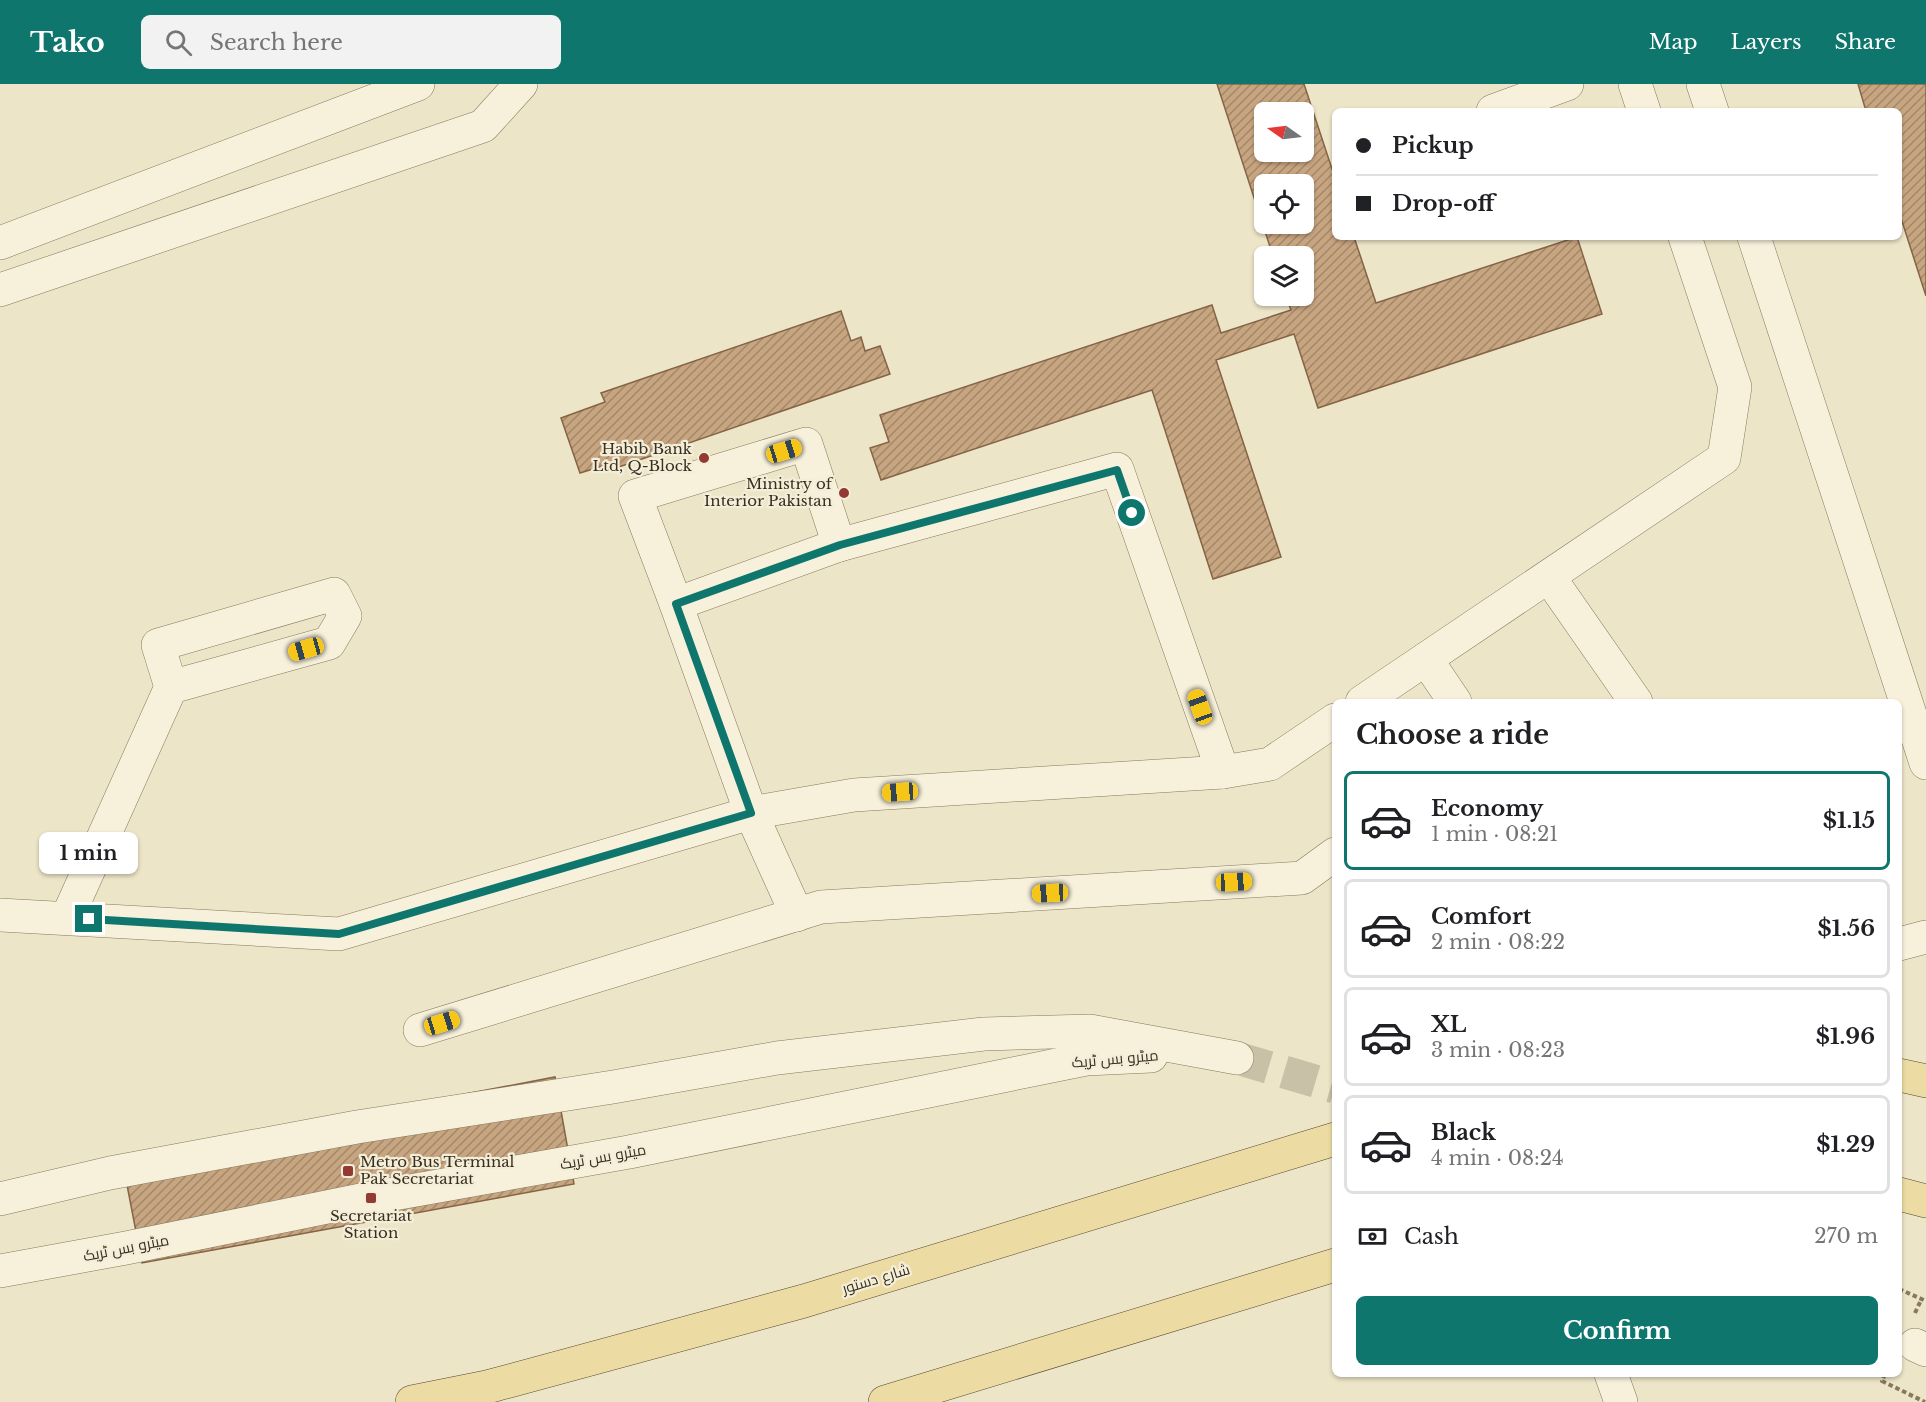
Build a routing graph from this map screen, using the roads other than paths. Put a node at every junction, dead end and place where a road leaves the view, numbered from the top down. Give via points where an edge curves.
1 (418, 84) edge
2 (521, 84) edge
3 (1567, 84) edge
4 (1635, 84) edge
5 (1703, 84) edge
6 (1501, 108) edge
7 (1643, 108) edge
8 (1711, 108) edge
9 (1686, 240) edge
10 (1755, 240) edge
11 (0, 243) edge
12 (0, 290) edge
13 (840, 545) junction
14 (1549, 577) junction
15 (676, 604) junction
16 (1426, 659) junction
17 (171, 687) junction
18 (1366, 699) edge
19 (1453, 699) edge
20 (1634, 699) edge
21 (1332, 722) edge
22 (1926, 763) edge
23 (1223, 772) junction
24 (751, 813) junction
25 (1332, 856) edge
26 (0, 915) edge
27 (797, 915) junction
28 (67, 918) junction
29 (1926, 937) edge
30 (1902, 943) edge
31 (420, 1030) dead end
32 (1902, 1076) edge
33 (1926, 1081) edge
34 (1332, 1140) edge
35 (1902, 1195) edge
36 (0, 1199) edge
37 (1926, 1201) edge
38 (1332, 1266) edge
39 (0, 1271) edge
40 (1612, 1377) edge
41 (412, 1402) edge
42 (885, 1402) edge
43 (1621, 1402) edge

1 - 11 lane
2 - 12 lane via 483,126
3 - 6 lane
4 - 7 lane
5 - 8 lane
9 - 14 lane via 1735,387 1724,458
10 - 22 lane
13 - 15 lane
13 - 15 lane via 806,444 635,496
13 - 23 lane via 1117,470
14 - 16 lane
14 - 20 lane
15 - 24 lane
16 - 18 lane
16 - 19 lane
17 - 17 lane via 329,643 345,616 334,594 158,645
17 - 28 lane
21 - 23 lane via 1270,764
23 - 24 lane via 854,795
24 - 27 lane
24 - 28 lane via 339,934
25 - 27 lane via 1302,878 820,907
26 - 28 lane
27 - 31 lane
29 - 30 lane
32 - 33 main road
34 - 41 main road, شارع دستور via 804,1301 487,1388
35 - 37 main road
36 - 39 lane, میٹرو بس ٹریک via 110,1173 357,1126 800,1056 984,1034 1090,1031 1222,1056 1086,1059 629,1152
38 - 42 main road
40 - 43 lane

